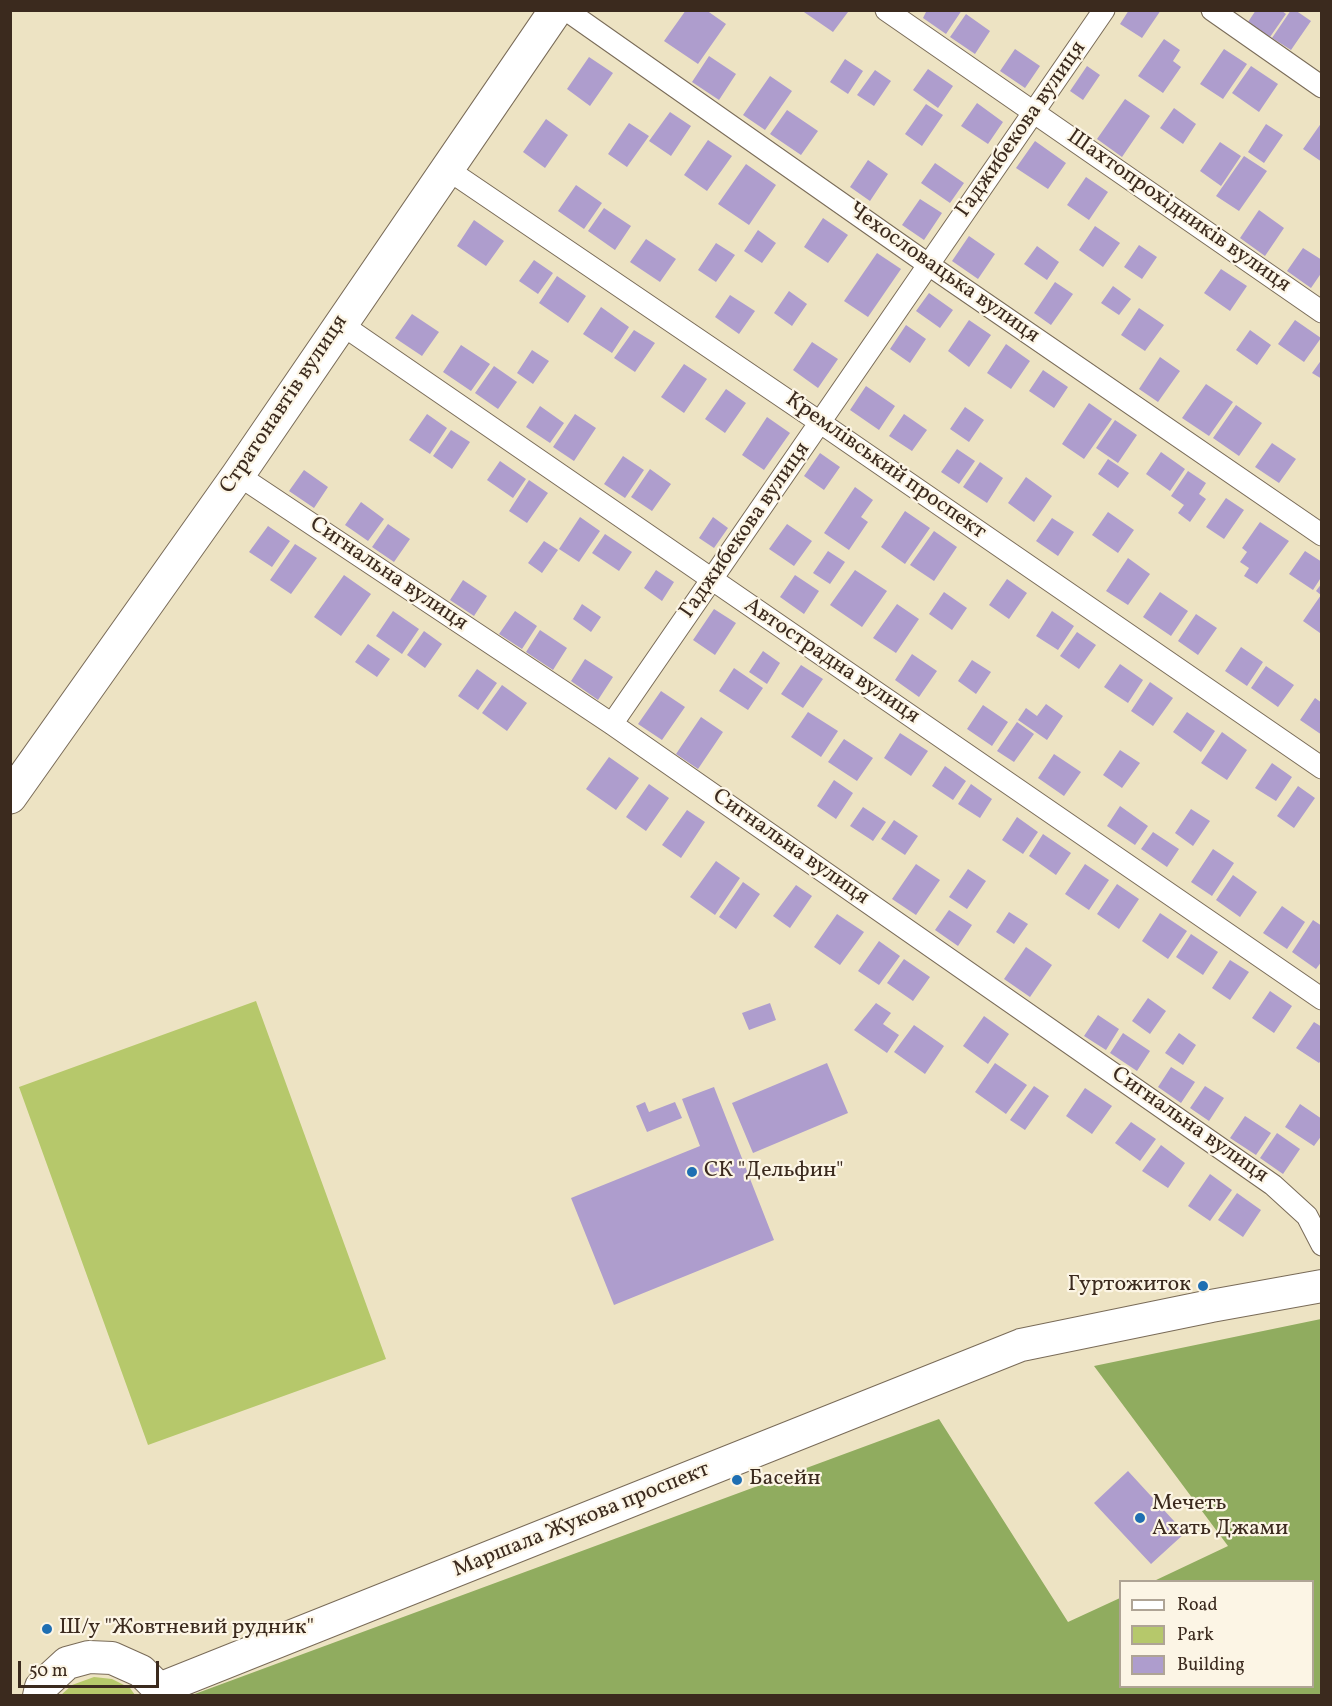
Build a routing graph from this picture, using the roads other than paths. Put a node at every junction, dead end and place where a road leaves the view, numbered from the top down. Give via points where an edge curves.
1 (556, 10) edge
2 (566, 10) edge
3 (886, 10) edge
4 (1104, 10) edge
5 (1212, 10) edge
6 (1322, 87) edge
7 (1034, 112) junction
8 (447, 169) junction
9 (929, 265) junction
10 (1322, 312) edge
11 (341, 324) junction
12 (821, 423) junction
13 (238, 475) junction
14 (1322, 535) edge
15 (712, 580) junction
16 (612, 724) junction
17 (1322, 768) edge
18 (10, 797) edge
19 (1322, 999) edge
20 (1322, 1245) edge
21 (1322, 1286) edge
22 (160, 1692) edge
23 (39, 1695) edge

1 - 8 main road, Стратонавтів вулиця
2 - 9 street, Чехословацька вулиця
3 - 7 street, Шахтопрохідників вулиця
4 - 7 street, Гаджибекова вулиця
5 - 6 street
7 - 9 street, Гаджибекова вулиця
7 - 10 street, Шахтопрохідників вулиця
8 - 11 main road, Стратонавтів вулиця
8 - 12 street, Кремлівський проспект
9 - 12 street, Гаджибекова вулиця
9 - 14 street, Чехословацька вулиця
11 - 13 main road, Стратонавтів вулиця
11 - 15 street, Автострадна вулиця
12 - 15 street, Гаджибекова вулиця
12 - 17 street, Кремлівський проспект
13 - 16 street, Сигнальна вулиця
13 - 18 main road, Стратонавтів вулиця
15 - 16 street, Гаджибекова вулиця
15 - 19 street, Автострадна вулиця
16 - 20 street, Сигнальна вулиця via 1273,1185 1307,1216
21 - 22 street, Маршала Жукова проспект via 1021,1345
22 - 23 street, Маршала Жукова проспект via 141,1671 112,1658 89,1657 67,1663 41,1687

